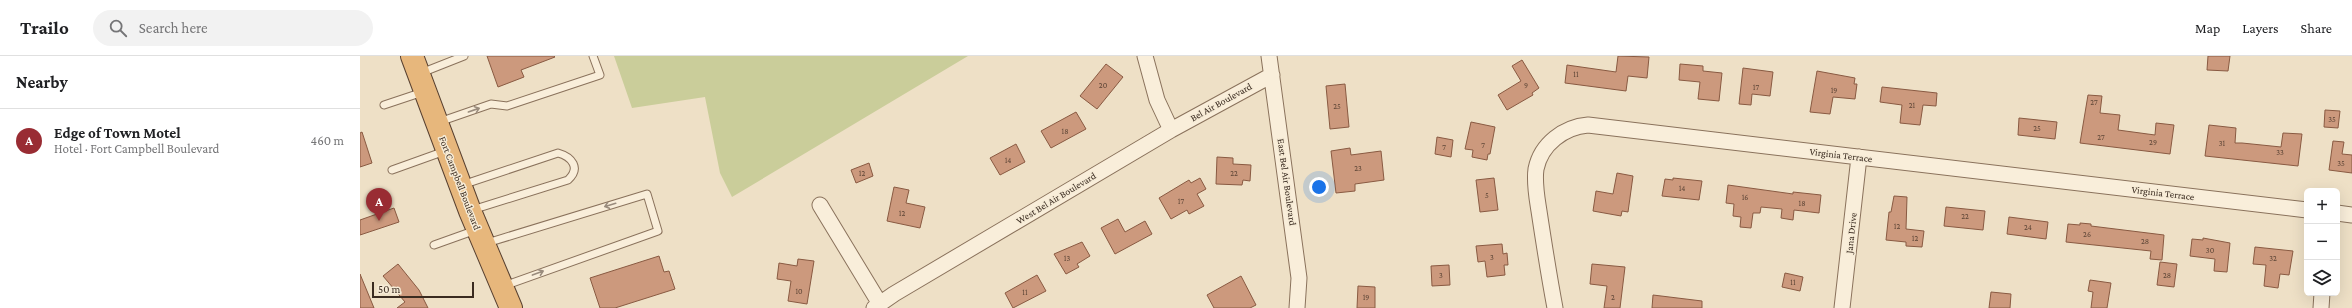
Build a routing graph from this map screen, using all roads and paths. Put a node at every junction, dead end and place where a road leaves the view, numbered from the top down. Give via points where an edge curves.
1 (464, 56) edge
2 (593, 56) edge
3 (1145, 56) edge
4 (1269, 56) edge
5 (419, 74) edge
6 (1272, 75) junction
7 (384, 105) dead end
8 (437, 123) junction
9 (1171, 130) junction
10 (447, 150) junction
11 (1858, 157) junction
12 (392, 170) dead end
13 (461, 185) junction
14 (820, 205) dead end
15 (2304, 210) edge
16 (2340, 213) edge
17 (2352, 215) edge
18 (477, 228) junction
19 (434, 245) dead end
20 (502, 286) junction
21 (2322, 296) edge
22 (877, 306) edge
23 (511, 308) edge
24 (1296, 308) edge
25 (1555, 308) edge
26 (1842, 308) edge
27 (2321, 308) edge

1 - 5 lane
8 -> 2 lane via 490,104 507,106 600,74
3 - 9 street via 1157,100
4 - 6 street, East Bel Air Boulevard
5 - 7 lane
5 - 8 highway, Fort Campbell Boulevard
6 - 9 street, Bel Air Boulevard
6 - 24 street, East Bel Air Boulevard via 1299,278
8 - 10 highway, Fort Campbell Boulevard
9 - 22 street, West Bel Air Boulevard
10 - 12 lane
10 - 13 highway, Fort Campbell Boulevard
11 - 15 street, Virginia Terrace
11 - 25 street, Virginia Terrace via 1588,125 1566,130 1545,150 1536,170 1537,192
11 - 26 street, Jana Drive
13 - 18 highway, Fort Campbell Boulevard
13 - 18 lane via 558,152 573,160 574,175 568,180
14 - 22 street
16 - 17 street
18 - 19 lane
18 - 20 highway, Fort Campbell Boulevard
20 -> 18 lane via 658,231 647,194
20 - 23 highway, Fort Campbell Boulevard
21 - 27 street

